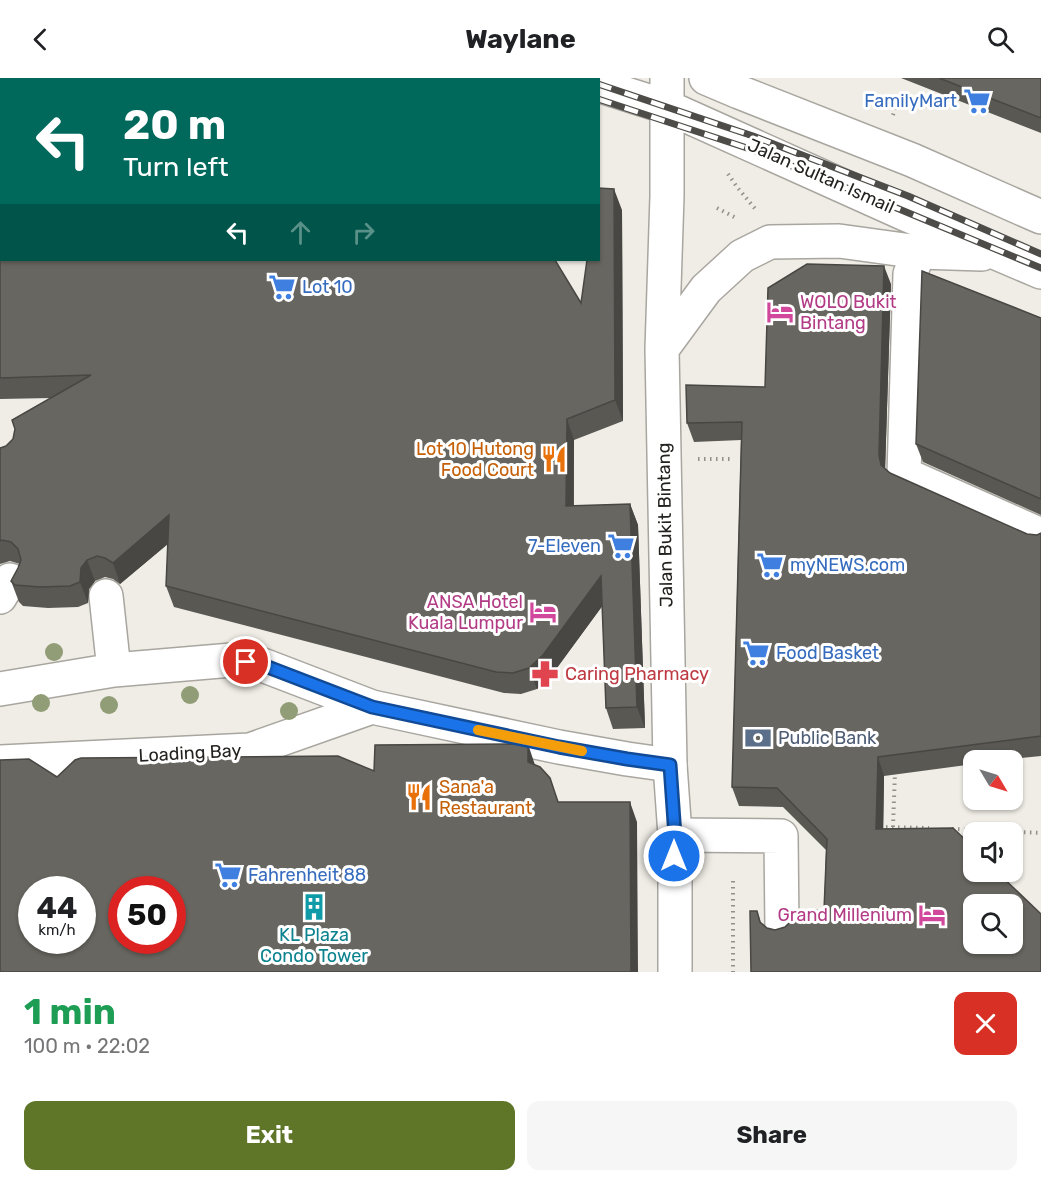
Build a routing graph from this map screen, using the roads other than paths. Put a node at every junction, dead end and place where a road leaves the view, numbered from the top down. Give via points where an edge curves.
1 (705, 78) edge
2 (600, 85) edge
3 (667, 92) edge
4 (1041, 217) edge
5 (919, 252) junction
6 (1000, 255) junction
7 (1041, 272) edge
8 (662, 349) junction
9 (1041, 535) edge
10 (106, 596) edge
11 (114, 670) junction
12 (0, 689) edge
13 (372, 707) junction
14 (0, 762) edge
15 (670, 765) junction
16 (675, 836) junction
17 (782, 930) edge
18 (675, 972) edge

1 - 4 main road via 912,160
2 - 3 main road, Jalan Sultan Ismail
3 - 6 main road, Jalan Sultan Ismail via 895,209
3 - 8 main road, Jalan Bukit Bintang
5 - 6 main road
5 - 8 main road via 839,241 770,242 742,256 706,289
5 - 9 main road via 910,274 904,474
6 - 7 main road, Jalan Sultan Ismail
8 - 15 main road, Jalan Bukit Bintang
10 - 11 main road
11 - 12 main road
11 - 13 main road via 232,660 260,664
13 - 14 main road, Loading Bay via 250,750
13 - 15 main road via 559,747
15 - 16 main road, Jalan Bukit Bintang
16 - 17 main road via 780,836
16 - 18 main road, Jalan Bukit Bintang

